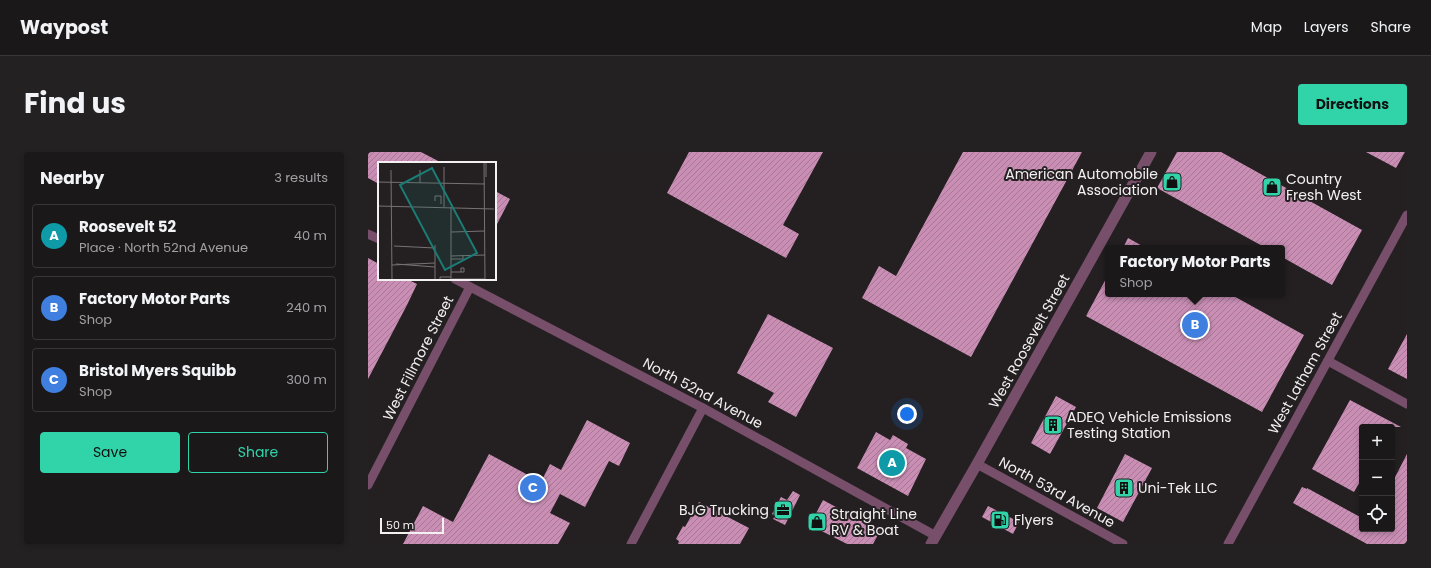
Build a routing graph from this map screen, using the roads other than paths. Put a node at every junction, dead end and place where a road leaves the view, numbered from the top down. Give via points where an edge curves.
1 (1151, 152) edge
2 (1407, 215) edge
3 (368, 234) edge
4 (378, 239) edge
5 (456, 280) edge
6 (470, 287) junction
7 (1328, 361) junction
8 (1407, 404) edge
9 (703, 408) junction
10 (977, 464) junction
11 (368, 485) edge
12 (934, 540) edge
13 (631, 544) edge
14 (1123, 544) edge
15 (1228, 544) edge

1 - 10 street, West Roosevelt Street
2 - 7 street, West Latham Street
3 - 4 street
5 - 6 street, North 52nd Avenue
6 - 9 street, North 52nd Avenue
6 - 11 street, West Fillmore Street
7 - 8 street
7 - 15 street, West Latham Street
9 - 12 street, North 52nd Avenue
9 - 13 street
10 - 12 street, West Roosevelt Street
10 - 14 street, North 53rd Avenue

